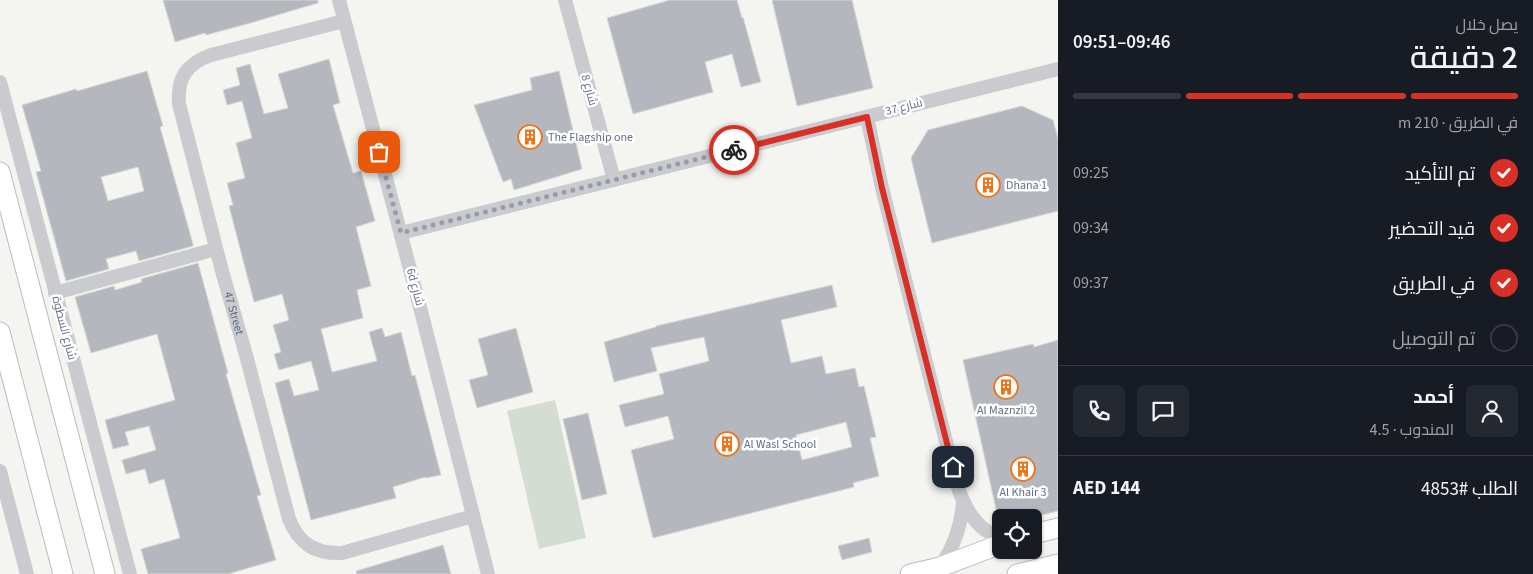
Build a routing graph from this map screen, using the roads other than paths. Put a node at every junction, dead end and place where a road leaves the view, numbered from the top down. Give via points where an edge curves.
1 (339, 0) edge
2 (566, 0) edge
3 (344, 21) junction
4 (1058, 69) edge
5 (0, 82) edge
6 (867, 117) junction
7 (0, 172) edge
8 (614, 180) junction
9 (401, 233) junction
10 (216, 249) junction
11 (55, 294) junction
12 (0, 332) edge
13 (0, 471) edge
14 (963, 502) junction
15 (473, 516) junction
16 (1058, 528) edge
17 (1042, 532) edge
18 (992, 533) edge
19 (992, 547) edge
20 (1058, 564) edge
21 (940, 567) junction
22 (27, 574) edge
23 (64, 574) edge
24 (105, 574) edge
25 (130, 574) edge
26 (488, 574) edge
27 (910, 574) edge
28 (1017, 574) edge

1 - 3 street, 6d شارع
2 - 8 street, 8 شارع
3 - 9 street, 6d شارع
3 - 10 street, 47 Street via 199,59 182,78 178,91 180,104
4 - 6 street, شارع 37
5 - 11 street, شارع السطوة
6 - 8 street, شارع 37
6 - 14 street via 882,188
7 - 24 main road, شارع السطوة
8 - 9 street, شارع 37
9 - 15 street, 6d شارع
10 - 11 street
10 - 15 street, 47 Street via 289,519 299,538 318,551 342,553
11 - 25 street, شارع السطوة
12 - 23 main road
13 - 22 street
14 - 18 street via 972,518
14 - 21 street via 957,536
15 - 26 street, 6d شارع
16 - 17 main road
19 - 21 main road
20 - 28 main road
21 - 27 main road

